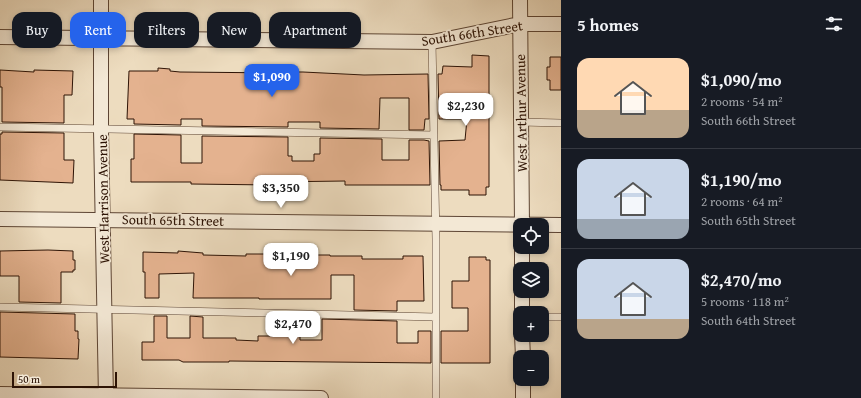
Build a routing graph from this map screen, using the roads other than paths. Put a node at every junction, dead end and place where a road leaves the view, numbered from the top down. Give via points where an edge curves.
1 (101, 0) edge
2 (520, 0) edge
3 (101, 12) edge
4 (520, 24) junction
5 (561, 24) edge
6 (0, 36) edge
7 (70, 37) edge
8 (126, 37) edge
9 (432, 42) junction
10 (101, 48) edge
11 (521, 122) junction
12 (561, 123) edge
13 (0, 127) edge
14 (101, 130) junction
15 (434, 135) junction
16 (522, 218) edge
17 (0, 219) edge
18 (104, 220) junction
19 (435, 224) junction
20 (513, 225) edge
21 (549, 225) edge
22 (561, 225) edge
23 (0, 307) edge
24 (105, 310) junction
25 (436, 317) junction
26 (549, 317) edge
27 (561, 317) edge
28 (523, 386) edge
29 (0, 394) edge
30 (106, 396) edge
31 (321, 398) edge
32 (436, 398) edge
33 (523, 398) edge

1 - 3 street, West Harrison Avenue
2 - 4 street, West Arthur Avenue
4 - 5 street, South 66th Street
4 - 9 street, South 66th Street
4 - 11 street, West Arthur Avenue
6 - 7 street, South 66th Street
8 - 9 street, South 66th Street
9 - 15 lane
10 - 14 street, West Harrison Avenue
11 - 12 lane
11 - 16 street, West Arthur Avenue
13 - 14 lane
14 - 15 lane
14 - 18 street, West Harrison Avenue
15 - 19 lane
17 - 18 street, South 65th Street
18 - 19 street, South 65th Street
18 - 24 street, West Harrison Avenue
19 - 20 street, South 65th Street
19 - 25 lane
21 - 22 street, South 65th Street
23 - 24 lane
24 - 25 lane
24 - 30 street, West Harrison Avenue
25 - 32 lane
26 - 27 lane
28 - 33 street
29 - 30 street
30 - 31 street

